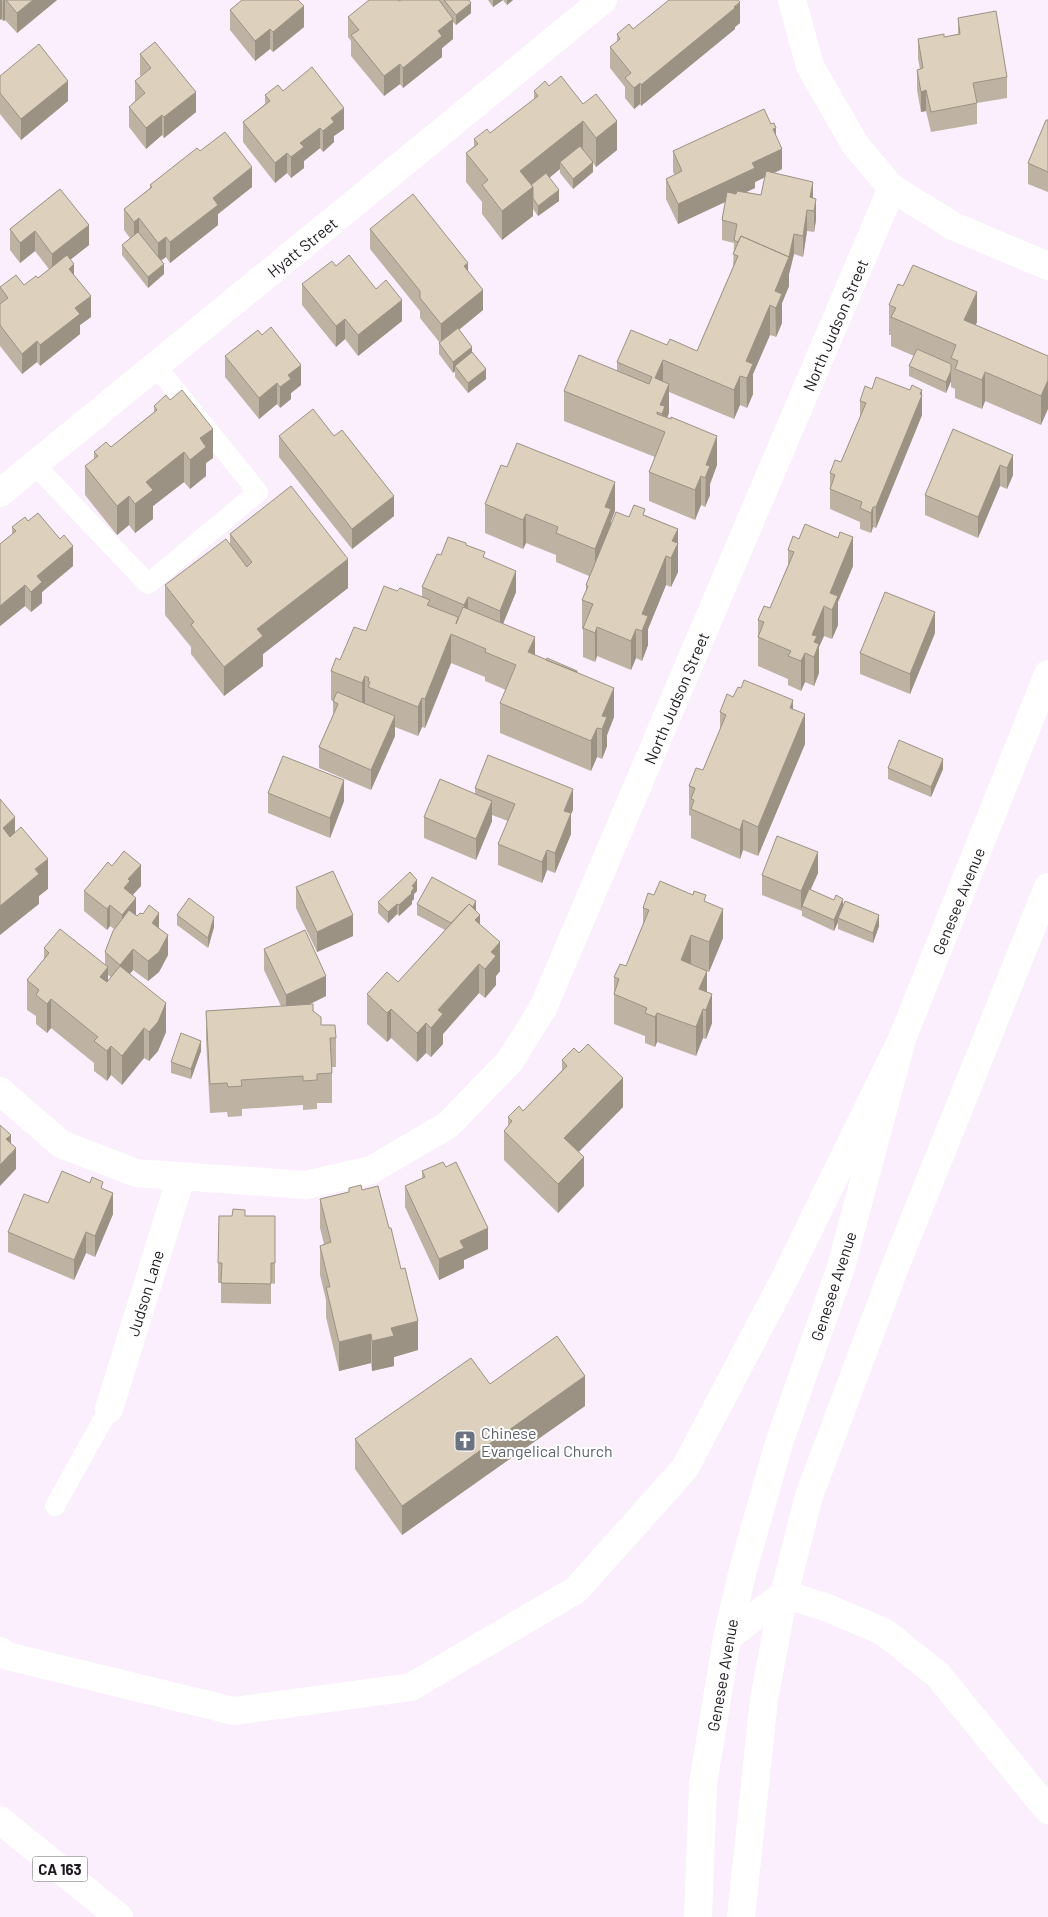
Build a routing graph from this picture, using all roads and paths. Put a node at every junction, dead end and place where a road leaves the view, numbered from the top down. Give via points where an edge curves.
1 (603, 0) edge
2 (792, 0) edge
3 (892, 188) junction
4 (1048, 266) edge
5 (156, 366) junction
6 (35, 465) junction
7 (0, 493) edge
8 (1048, 674) edge
9 (1048, 887) edge
10 (902, 1040) junction
11 (0, 1091) edge
12 (181, 1177) junction
13 (109, 1409) joint
14 (55, 1506) dead end
15 (784, 1594) junction
16 (727, 1638) junction
17 (0, 1652) edge
18 (1048, 1810) edge
19 (0, 1820) edge
20 (119, 1917) edge
21 (698, 1917) edge
22 (741, 1917) edge

1 - 5 main road, Hyatt Street
2 - 3 main road via 810,66 856,146
3 - 4 main road via 953,226
3 - 12 main road, North Judson Street via 543,1008 510,1061 448,1125 371,1170 306,1185
5 - 6 main road, Hyatt Street
5 - 6 lane via 258,492 148,584
6 - 7 main road, Hyatt Street
8 - 10 main road, Genesee Avenue
9 - 15 main road via 893,1272 816,1477
10 - 16 main road, Genesee Avenue via 841,1267 779,1443
10 - 17 main road via 784,1280 685,1468 576,1590 411,1687 234,1711
11 - 12 main road, North Judson Street via 61,1144 136,1172
12 - 13 main road, Judson Lane
13 - 14 lane
15 - 16 main road
15 - 18 main road via 828,1608 884,1632 938,1675
15 - 22 main road via 764,1699
16 - 21 main road, Genesee Avenue via 704,1784
19 - 20 main road, CA 163

